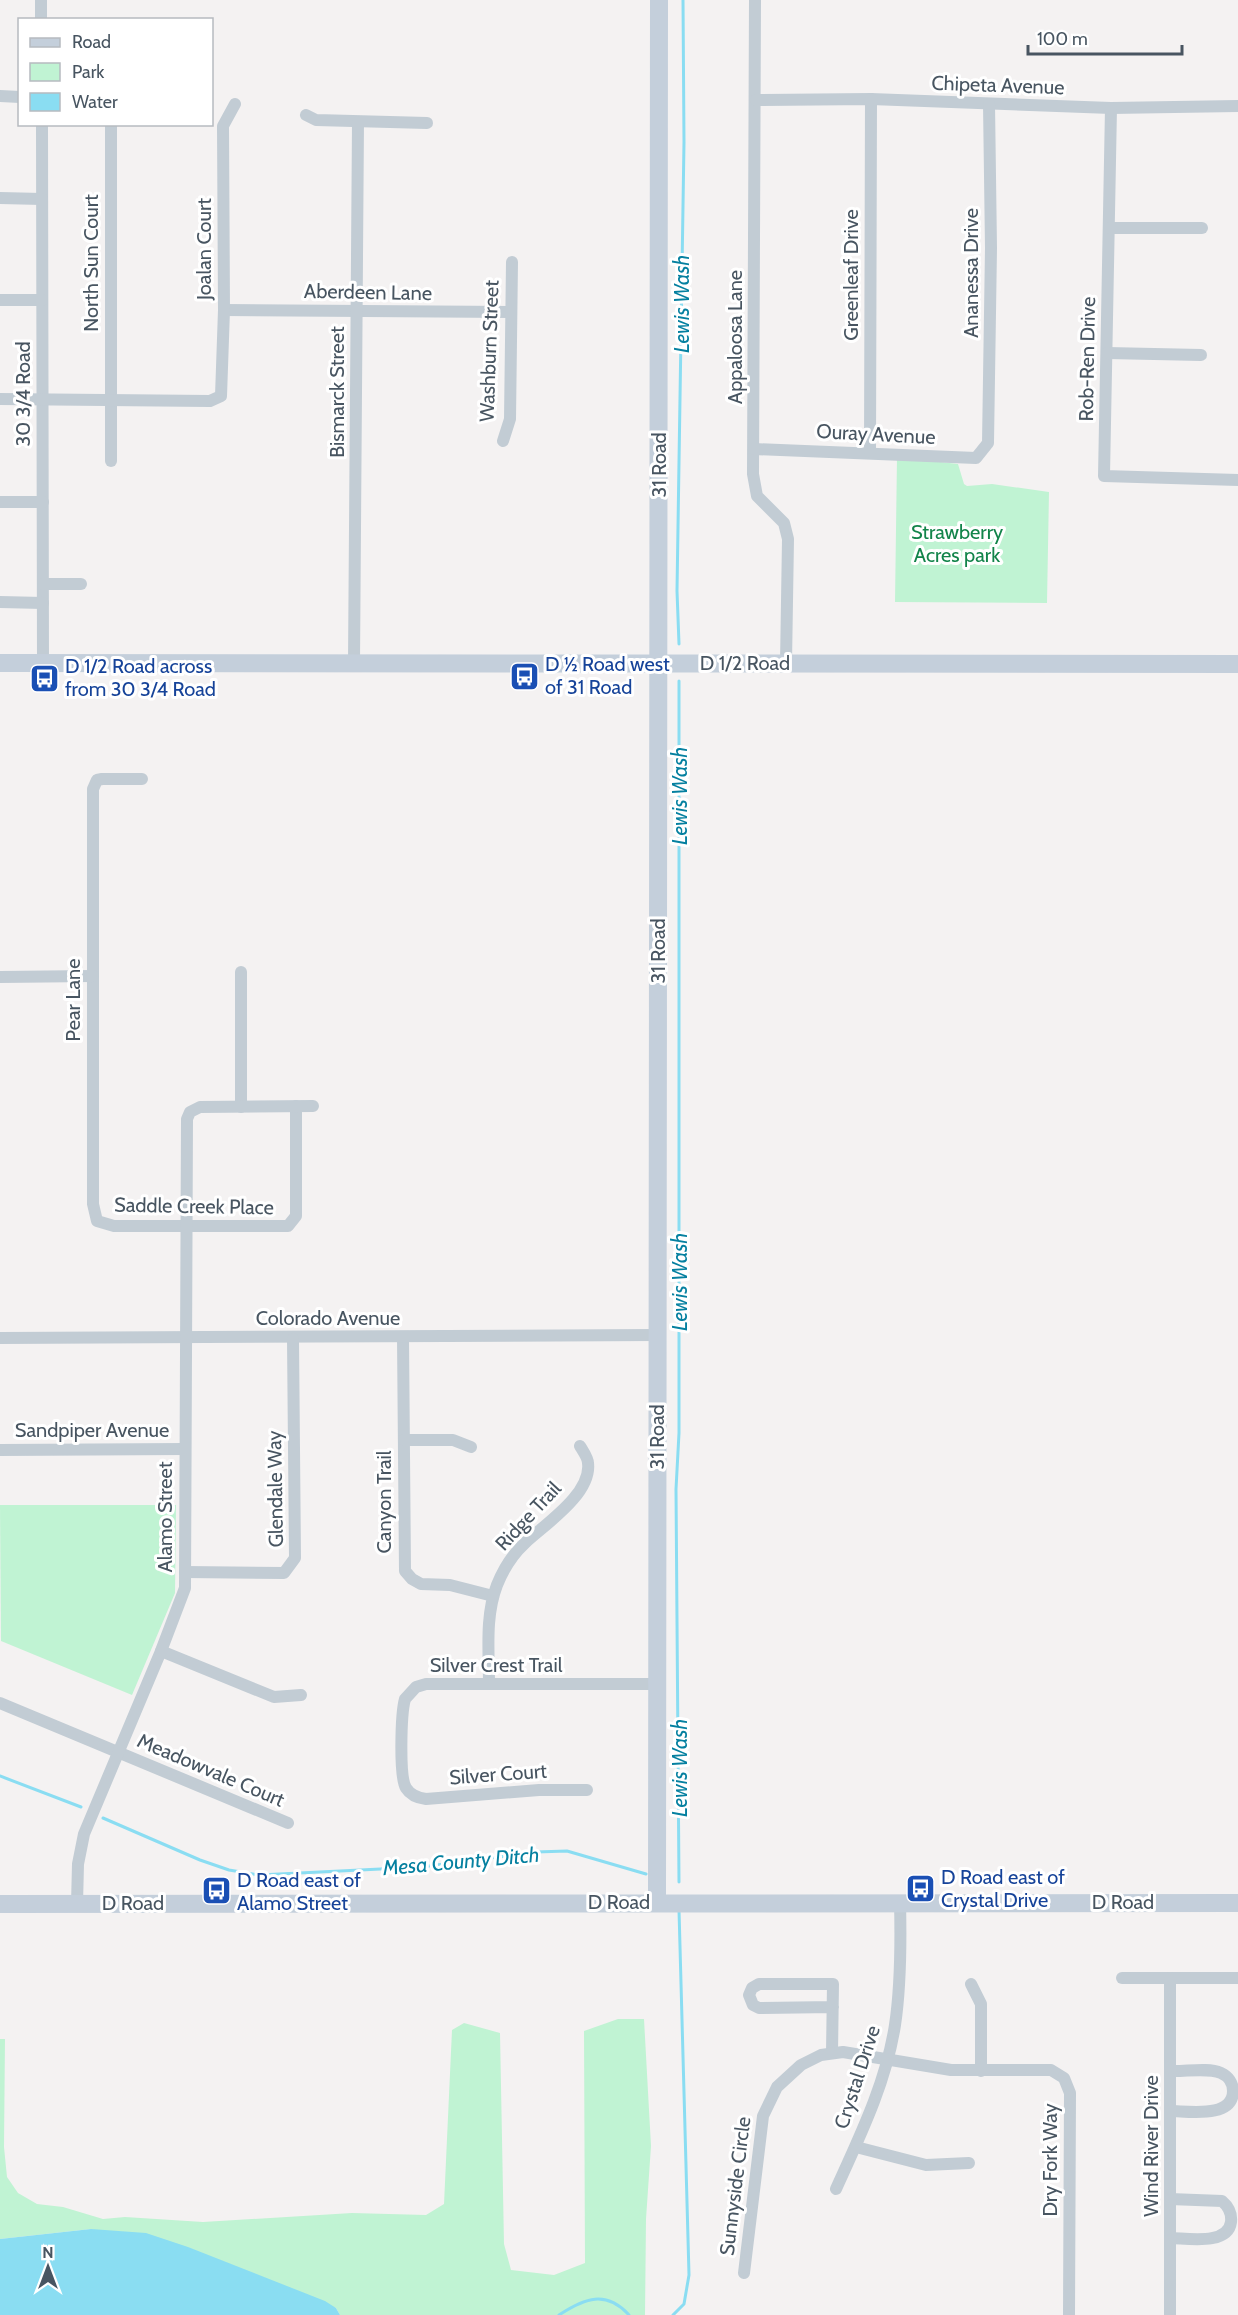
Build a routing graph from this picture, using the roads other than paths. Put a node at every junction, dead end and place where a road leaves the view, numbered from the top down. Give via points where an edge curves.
1 (41, 0) edge
2 (659, 0) edge
3 (755, 0) edge
4 (42, 18) edge
5 (0, 96) edge
6 (18, 97) edge
7 (871, 99) junction
8 (756, 100) junction
9 (235, 104) dead end
10 (989, 104) junction
11 (1238, 106) edge
12 (1111, 108) junction
13 (306, 115) dead end
14 (358, 122) junction
15 (427, 123) dead end
16 (42, 126) edge
17 (111, 126) edge
18 (0, 198) edge
19 (42, 199) junction
20 (1110, 228) junction
21 (1202, 228) dead end
22 (512, 262) dead end
23 (0, 300) edge
24 (42, 300) junction
25 (224, 310) junction
26 (357, 311) junction
27 (511, 312) junction
28 (1107, 353) junction
29 (1201, 355) dead end
30 (0, 399) edge
31 (42, 400) junction
32 (111, 401) junction
33 (503, 441) dead end
34 (988, 443) joint
35 (754, 449) junction
36 (870, 452) junction
37 (111, 461) dead end
38 (1238, 480) edge
39 (0, 502) edge
40 (43, 502) junction
41 (43, 584) junction
42 (81, 584) dead end
43 (0, 602) edge
44 (43, 603) junction
45 (0, 663) edge
46 (43, 663) junction
47 (354, 663) junction
48 (658, 663) junction
49 (786, 663) junction
50 (1238, 664) edge
51 (142, 779) dead end
52 (241, 972) dead end
53 (93, 976) junction
54 (0, 977) edge
55 (296, 1106) junction
56 (313, 1106) dead end
57 (241, 1107) junction
58 (96, 1221) joint
59 (185, 1227) junction
60 (656, 1335) junction
61 (403, 1337) junction
62 (0, 1338) edge
63 (293, 1338) junction
64 (185, 1339) junction
65 (404, 1440) junction
66 (580, 1446) dead end
67 (471, 1447) dead end
68 (185, 1449) junction
69 (0, 1450) edge
70 (185, 1572) junction
71 (493, 1596) junction
72 (161, 1651) junction
73 (489, 1684) junction
74 (657, 1684) junction
75 (301, 1695) dead end
76 (0, 1703) edge
77 (118, 1752) junction
78 (587, 1790) dead end
79 (412, 1795) joint
80 (288, 1823) dead end
81 (900, 1901) junction
82 (657, 1902) junction
83 (1238, 1903) edge
84 (0, 1904) edge
85 (77, 1904) junction
86 (1122, 1978) dead end
87 (1170, 1978) junction
88 (1238, 1978) edge
89 (971, 1984) dead end
90 (833, 2007) junction
91 (832, 2052) junction
92 (888, 2059) junction
93 (981, 2071) junction
94 (1170, 2071) junction
95 (1170, 2111) junction
96 (856, 2147) junction
97 (969, 2163) dead end
98 (836, 2189) dead end
99 (1170, 2199) junction
100 (1170, 2238) junction
101 (744, 2273) dead end
102 (1069, 2315) edge
103 (1170, 2315) edge

1 - 4 street
2 - 48 street, 31 Road
3 - 8 street, Appaloosa Lane
5 - 6 street
7 - 8 street, Chipeta Avenue
7 - 10 street, Chipeta Avenue
7 - 36 street, Greenleaf Drive
8 - 35 street, Appaloosa Lane
9 - 25 street, Joalan Court via 223,126
10 - 12 street, Chipeta Avenue
10 - 34 street, Ananessa Drive
11 - 12 street, Chipeta Avenue
12 - 20 street, Rob-Ren Drive
13 - 14 street via 316,120
14 - 15 street
14 - 26 street, Bismarck Street
16 - 19 street, 30 3/4 Road
17 - 32 street, North Sun Court
18 - 19 street
19 - 24 street, 30 3/4 Road
20 - 21 street
20 - 28 street, Rob-Ren Drive
22 - 27 street, Washburn Street
23 - 24 street
24 - 31 street, 30 3/4 Road
25 - 26 street, Aberdeen Lane
25 - 32 street, Joalan Court via 220,396 210,401
26 - 27 street, Aberdeen Lane
26 - 47 street, Bismarck Street
27 - 33 street, Washburn Street via 510,419
28 - 29 street
28 - 38 street, Rob-Ren Drive via 1104,476
30 - 31 street
31 - 32 street
31 - 40 street, 30 3/4 Road
32 - 37 street, North Sun Court
34 - 36 street, Ouray Avenue via 976,458
35 - 36 street, Ouray Avenue
35 - 49 street, Appaloosa Lane via 757,496 784,523 788,539
39 - 40 street
40 - 41 street, 30 3/4 Road
41 - 42 street
41 - 44 street, 30 3/4 Road
43 - 44 street
44 - 46 street, 30 3/4 Road
45 - 46 street, D 1/2 Road
46 - 47 street, D 1/2 Road
47 - 48 street, D 1/2 Road
48 - 49 street, D 1/2 Road
48 - 60 street, 31 Road
49 - 50 street, D 1/2 Road
51 - 53 street, Pear Lane via 97,780 93,789
52 - 57 street
53 - 54 street
53 - 58 street, Pear Lane
55 - 56 street
55 - 57 street
55 - 59 street, Saddle Creek Place via 296,1216 292,1223 284,1227
57 - 59 street, Alamo Street via 200,1107 190,1112 186,1123
58 - 59 street, Saddle Creek Place via 114,1226
59 - 64 street, Alamo Street
60 - 61 street, Colorado Avenue
60 - 74 street, 31 Road
61 - 63 street, Colorado Avenue
61 - 65 street, Canyon Trail
62 - 64 street, Colorado Avenue
63 - 64 street, Colorado Avenue
63 - 70 street, Glendale Way via 295,1558 284,1573
64 - 68 street, Alamo Street
65 - 67 street via 453,1440
65 - 71 street, Canyon Trail via 405,1571 421,1584 450,1585
66 - 71 street, Ridge Trail via 588,1462 576,1495 557,1518 516,1553
68 - 69 street, Sandpiper Avenue
68 - 70 street, Alamo Street
70 - 72 street, Alamo Street via 183,1595
71 - 73 street, Ridge Trail
72 - 75 street via 274,1697
72 - 77 street, Alamo Street
73 - 74 street, Silver Crest Trail
73 - 79 street, Silver Crest Trail via 426,1684 408,1694 404,1704 403,1779
74 - 82 street, 31 Road
76 - 77 street, Meadowvale Court
77 - 80 street, Meadowvale Court
77 - 85 street, Alamo Street via 80,1849
78 - 79 street, Silver Court via 426,1799
81 - 82 street, D Road
81 - 83 street, D Road
81 - 92 street, Crystal Drive via 901,1949
82 - 85 street, D Road
84 - 85 street, D Road
86 - 87 street
87 - 88 street
87 - 94 street, Wind River Drive
89 - 93 street via 981,2004
90 - 90 street via 833,1984 759,1984 749,1995 759,2008
90 - 91 street
91 - 92 street, Sunnyside Circle
91 - 101 street, Sunnyside Circle via 792,2071 766,2106 760,2127
92 - 93 street, Dry Fork Way
92 - 96 street, Crystal Drive
93 - 102 street, Dry Fork Way via 1051,2070 1060,2074 1069,2088
94 - 95 street, Wind River Drive
94 - 95 street via 1219,2072 1228,2077 1233,2091 1231,2101 1219,2110
95 - 99 street, Wind River Drive
96 - 97 street via 926,2165
96 - 98 street, Crystal Drive
99 - 100 street, Wind River Drive
99 - 100 street via 1216,2199 1231,2212 1229,2229 1215,2238
100 - 103 street, Wind River Drive

